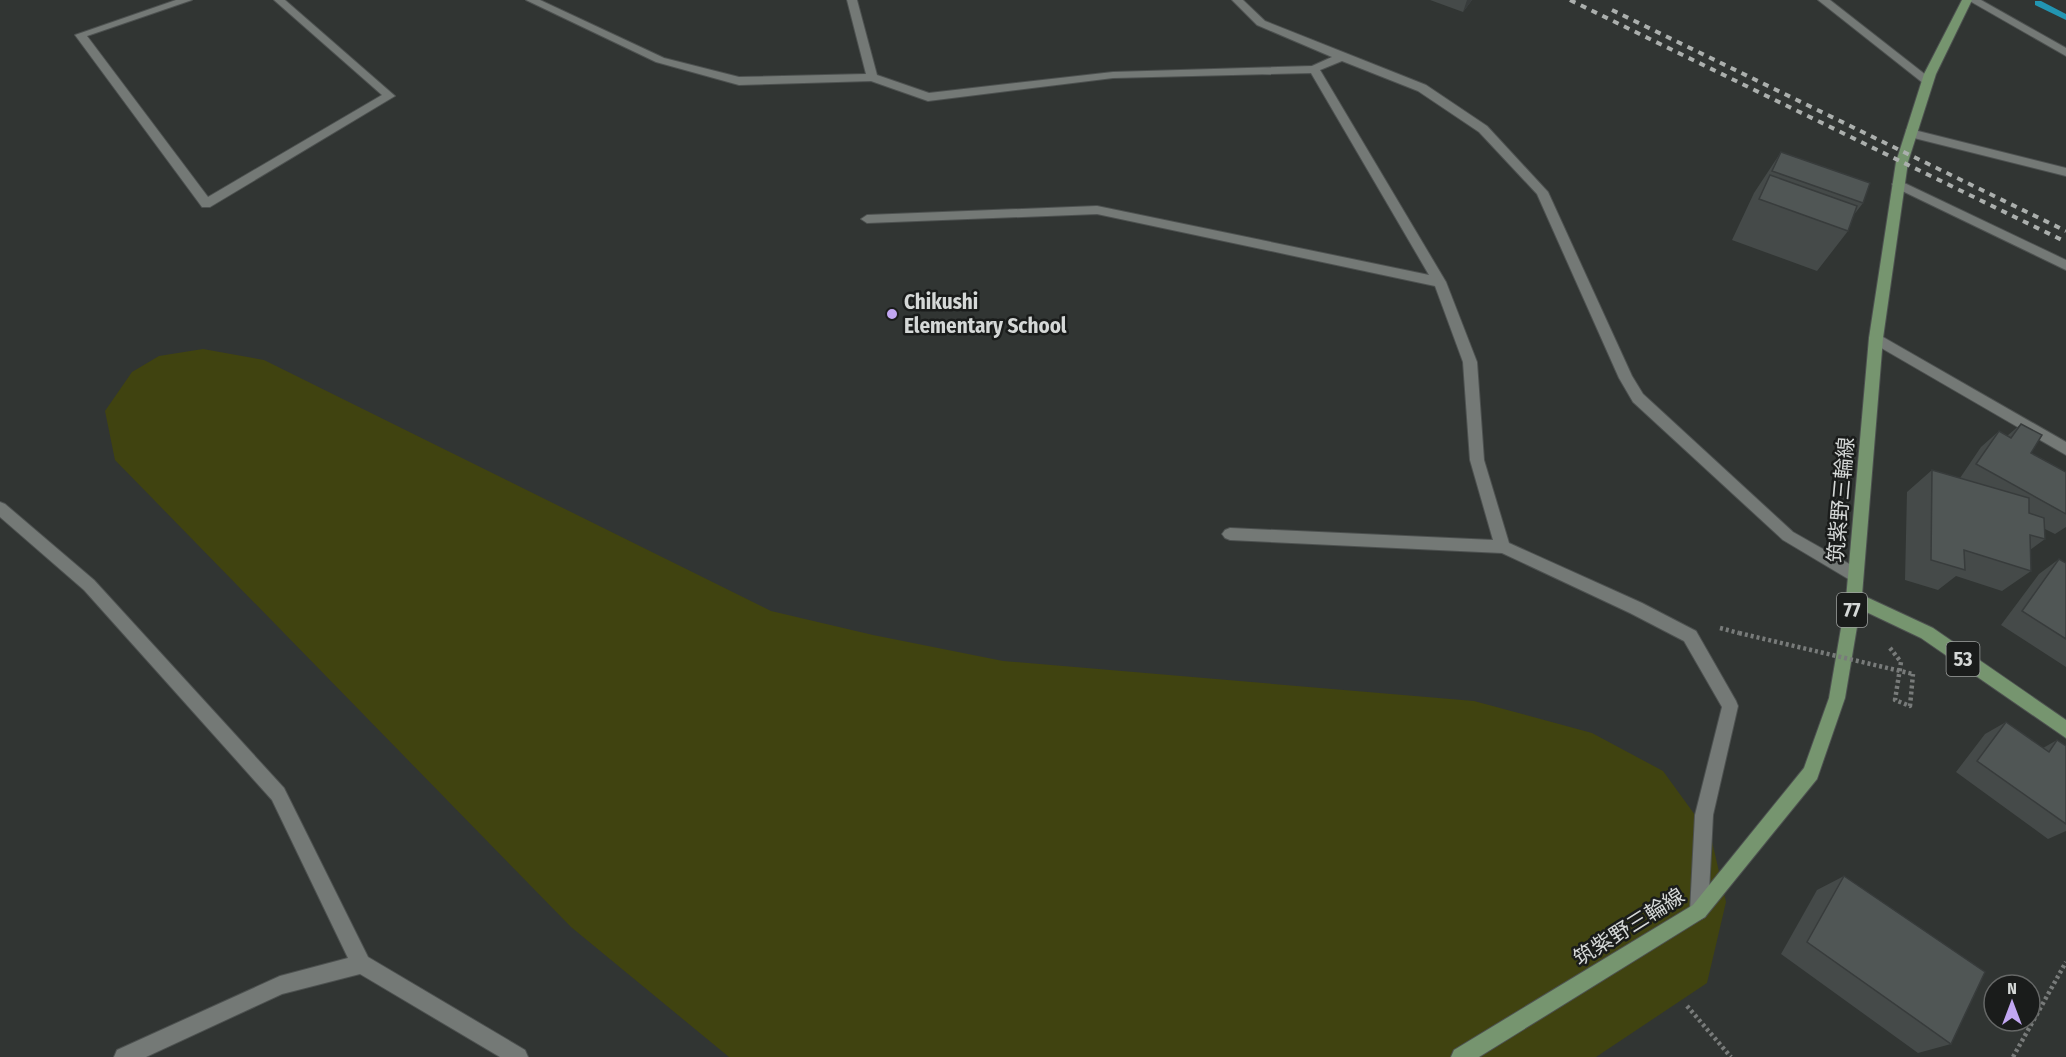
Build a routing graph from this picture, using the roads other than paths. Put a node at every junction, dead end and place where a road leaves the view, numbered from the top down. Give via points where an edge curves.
1 (187, 0) edge
2 (279, 0) edge
3 (531, 0) edge
4 (852, 0) edge
5 (1237, 0) edge
6 (1823, 0) edge
7 (1967, 0) edge
8 (1973, 0) edge
9 (2066, 53) edge
10 (1342, 57) junction
11 (1314, 69) junction
12 (872, 77) junction
13 (1928, 81) junction
14 (1910, 133) junction
15 (2066, 172) edge
16 (1898, 184) junction
17 (867, 219) dead end
18 (2066, 265) edge
19 (1440, 282) junction
20 (1876, 338) junction
21 (2066, 448) edge
22 (0, 508) edge
23 (1230, 534) dead end
24 (1503, 547) junction
25 (1855, 575) junction
26 (1854, 599) junction
27 (2066, 730) edge
28 (1699, 911) junction
29 (361, 964) junction
30 (124, 1057) edge
31 (518, 1057) edge
32 (1461, 1057) edge

1 - 2 street via 80,35 207,204 389,96
3 - 12 street via 660,60 739,81
4 - 12 street
5 - 10 street via 1261,23
6 - 13 street
7 - 13 main road, 筑紫野三輪線 / 77
8 - 9 street
10 - 11 street
10 - 25 street via 1422,88 1483,129 1542,192 1638,398 1788,536
11 - 12 street via 1113,75 928,97
11 - 19 street
13 - 14 main road, 筑紫野三輪線 / 77
14 - 15 street
14 - 16 main road, 筑紫野三輪線 / 77
16 - 18 street
16 - 20 main road, 筑紫野三輪線 / 77
17 - 19 street via 1097,210
19 - 24 street via 1470,362 1476,460
20 - 21 street
20 - 25 main road, 筑紫野三輪線 / 77
22 - 29 street via 89,585 278,794
23 - 24 street
24 - 28 street via 1690,636 1730,706 1704,815
25 - 26 main road, 筑紫野三輪線 / 77
26 - 27 main road, 53 via 1927,633
26 - 28 main road, 筑紫野三輪線 / 77 via 1837,698 1811,773
28 - 32 main road, 筑紫野三輪線 / 77
29 - 30 street via 280,985
29 - 31 street

